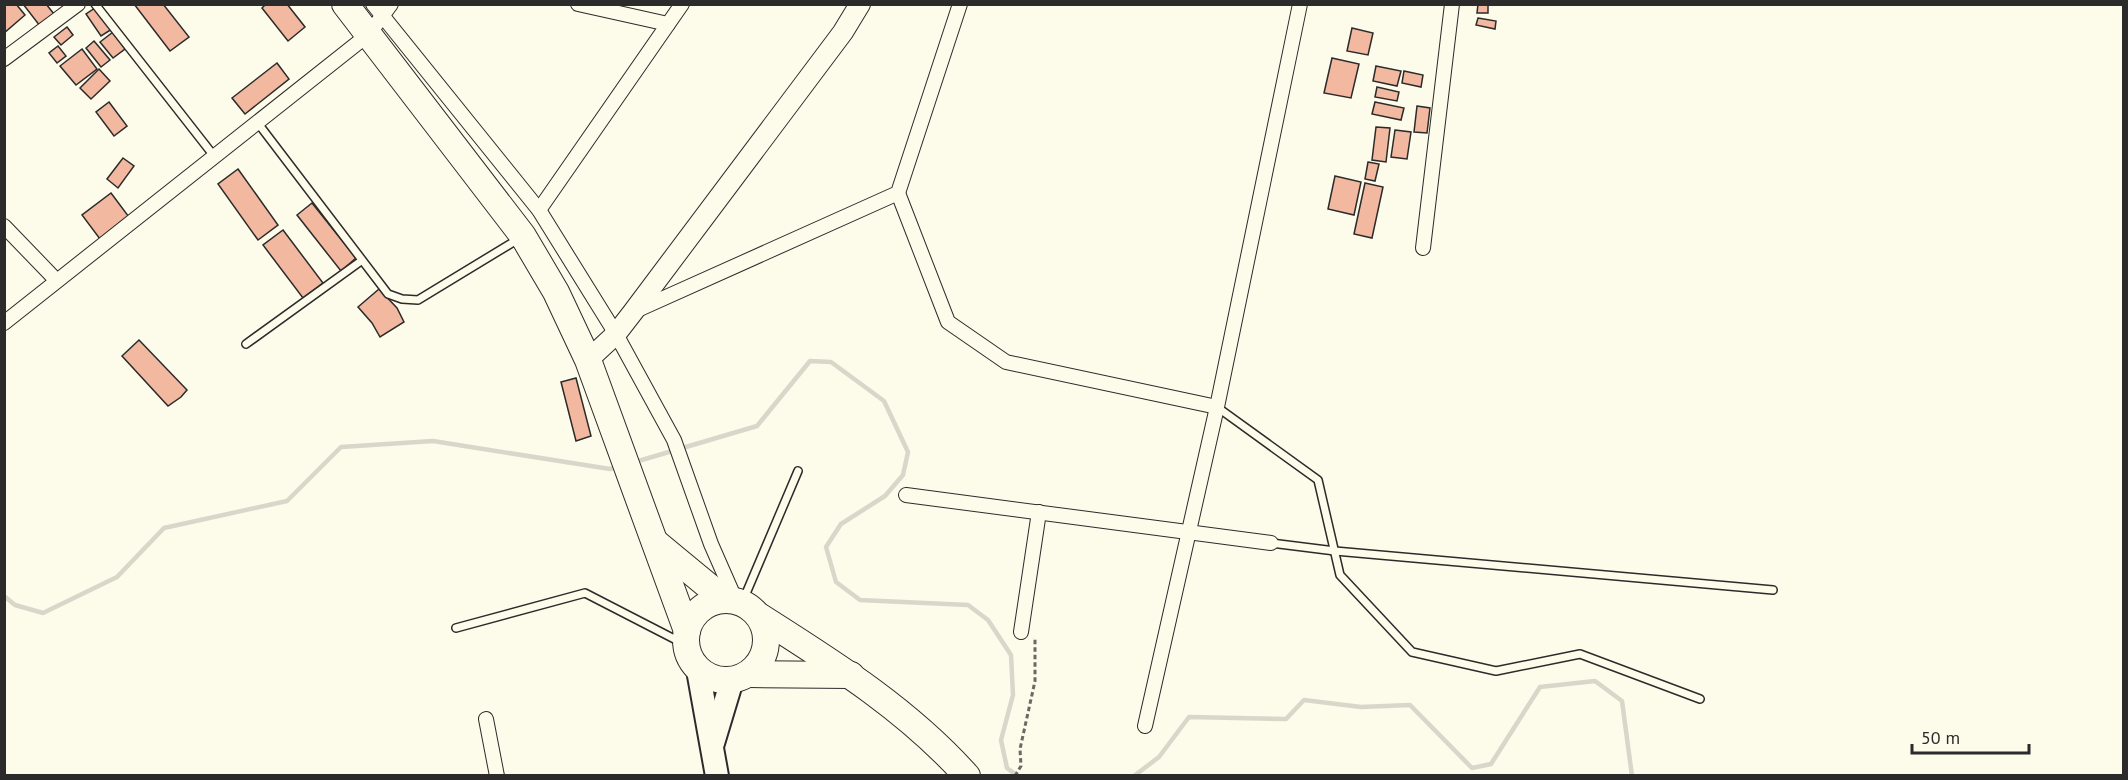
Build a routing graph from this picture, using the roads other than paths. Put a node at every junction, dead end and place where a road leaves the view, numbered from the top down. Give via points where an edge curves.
1 (78, 4) edge
2 (95, 4) edge
3 (345, 4) edge
4 (373, 4) edge
5 (578, 4) edge
6 (682, 4) edge
7 (860, 4) edge
8 (960, 4) edge
9 (1300, 4) edge
10 (1452, 4) edge
11 (380, 18) edge
12 (668, 24) junction
13 (4, 59) edge
14 (257, 122) junction
15 (214, 156) junction
16 (898, 193) junction
17 (539, 210) junction
18 (4, 226) edge
19 (523, 236) junction
20 (1423, 248) dead end
21 (361, 261) junction
22 (56, 280) junction
23 (633, 312) junction
24 (4, 323) edge
25 (616, 334) junction
26 (246, 344) dead end
27 (588, 360) junction
28 (1217, 407) junction
29 (798, 471) dead end
30 (906, 495) dead end
31 (1039, 512) junction
32 (1188, 533) junction
33 (653, 540) junction
34 (1271, 543) joint
35 (1335, 551) junction
36 (1773, 590) dead end
37 (740, 605) junction
38 (456, 628) dead end
39 (1021, 632) road end
40 (686, 638) junction
41 (699, 670) junction
42 (851, 675) junction
43 (741, 677) junction
44 (1700, 699) dead end
45 (486, 719) dead end
46 (1145, 726) dead end
47 (712, 747) junction
48 (497, 776) edge
49 (717, 776) edge
50 (967, 776) edge

1 - 13 street
2 - 15 lane
3 - 11 highway
4 - 11 street
5 - 12 street
6 - 12 street
7 - 23 main road
8 - 16 street
9 - 28 street
10 - 20 street
11 - 14 street
11 - 17 street
11 - 19 highway
12 - 17 street
14 - 15 street
14 - 21 lane
15 - 22 street
16 - 23 street
16 - 28 street via 948,322 1006,362
17 - 25 street
18 - 22 street
19 - 21 lane via 418,300 388,294
19 - 27 highway via 556,292
21 - 26 lane
22 - 24 street
23 - 25 main road
25 - 27 main road
25 - 37 street via 674,440 711,544
27 - 33 highway
28 - 32 street
28 - 35 lane via 1318,480
29 - 37 lane
30 - 31 street
31 - 32 street
31 - 39 street
32 - 34 street
32 - 46 street
33 - 37 highway
33 - 40 highway
34 - 35 lane
35 - 36 lane
35 - 44 lane via 1340,575 1412,652 1496,671 1580,654
37 - 40 highway via 711,602 692,619
37 - 42 highway
37 - 43 highway via 764,625 767,643 761,660
38 - 40 lane via 585,593
40 - 41 highway via 690,659
41 - 43 highway via 720,681
41 - 47 main road
42 - 43 highway
42 - 50 highway via 924,732
43 - 47 main road
45 - 48 street
47 - 49 main road

